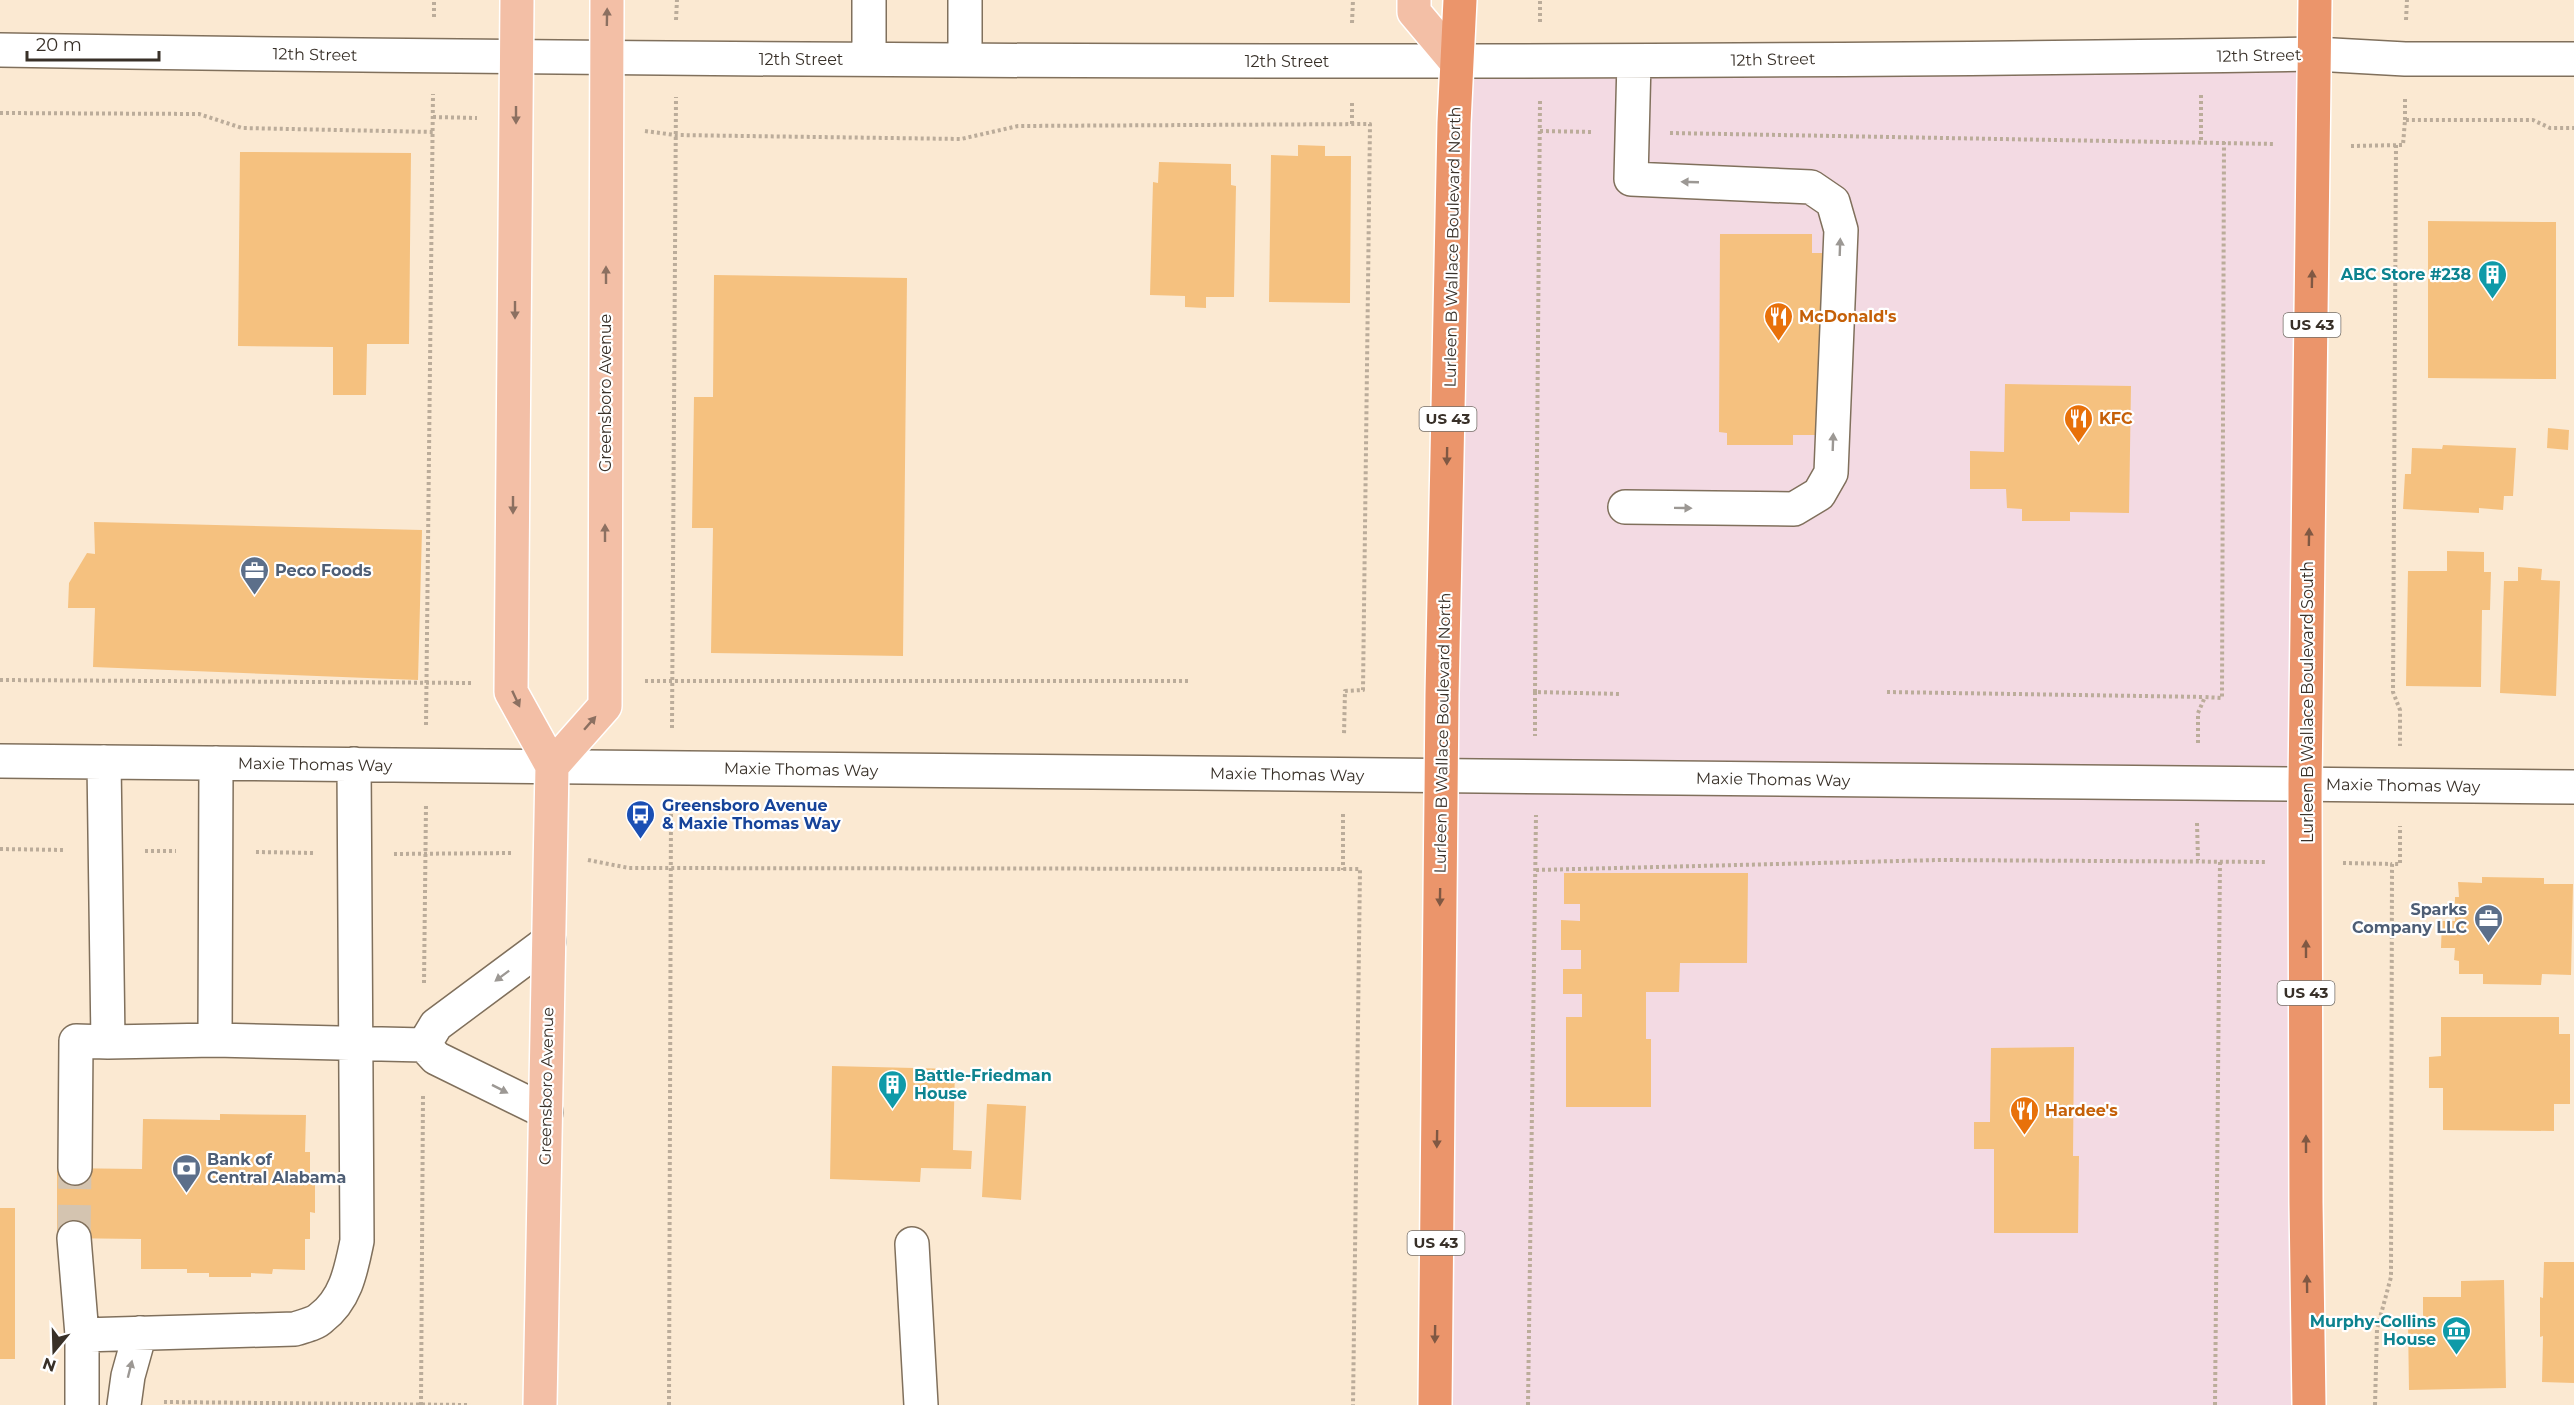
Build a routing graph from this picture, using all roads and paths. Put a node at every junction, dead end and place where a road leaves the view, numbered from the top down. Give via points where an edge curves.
1 (434, 0) edge
2 (517, 0) edge
3 (607, 0) edge
4 (677, 0) edge
5 (869, 0) edge
6 (965, 0) edge
7 (1414, 0) edge
8 (1460, 0) edge
9 (2314, 0) edge
10 (0, 50) edge
11 (2315, 54) junction
12 (434, 56) junction
13 (2201, 56) junction
14 (517, 57) junction
15 (606, 58) junction
16 (676, 58) junction
17 (869, 59) junction
18 (2574, 59) edge
19 (965, 60) junction
20 (1634, 61) junction
21 (1456, 62) junction
22 (0, 113) edge
23 (606, 126) junction
24 (2574, 128) edge
25 (433, 132) junction
26 (1632, 133) junction
27 (675, 135) junction
28 (2201, 142) junction
29 (2224, 142) junction
30 (2396, 145) junction
31 (2314, 146) junction
32 (1625, 507) dead end
33 (1535, 692) junction
34 (1887, 693) dead end
35 (1622, 694) dead end
36 (2205, 697) junction
37 (0, 761) edge
38 (104, 762) junction
39 (216, 763) junction
40 (354, 764) junction
41 (426, 765) junction
42 (552, 766) junction
43 (671, 768) junction
44 (1342, 775) junction
45 (1441, 775) junction
46 (1536, 776) junction
47 (2197, 784) junction
48 (2305, 784) junction
49 (2400, 786) junction
50 (2574, 787) edge
51 (0, 849) edge
52 (104, 850) junction
53 (216, 852) junction
54 (355, 853) junction
55 (550, 853) junction
56 (425, 854) junction
57 (2198, 860) junction
58 (2220, 861) junction
59 (2306, 863) junction
60 (2392, 864) junction
61 (671, 868) junction
62 (1343, 870) junction
63 (1536, 870) junction
64 (549, 941) junction
65 (424, 986) dead end
66 (215, 1040) junction
67 (108, 1042) junction
68 (356, 1043) junction
69 (424, 1046) junction
70 (546, 1112) junction
71 (75, 1168) tunnel mouth
72 (74, 1238) tunnel mouth
73 (912, 1244) dead end
74 (140, 1333) junction
75 (82, 1335) junction
76 (125, 1404) edge
77 (421, 1404) edge
78 (82, 1405) edge
79 (470, 1405) edge
80 (540, 1405) edge
81 (669, 1405) edge
82 (921, 1405) edge
83 (1353, 1405) edge
84 (1435, 1405) edge
85 (1528, 1405) edge
86 (2215, 1405) edge
87 (2309, 1405) edge
88 (2375, 1405) edge

1 - 12 path
2 - 14 main road
15 -> 3 main road, Greensboro Avenue
4 - 16 path
5 - 17 street
6 - 19 street
7 - 21 main road via 1414,12
8 - 21 highway, Lurleen B Wallace Boulevard North
9 - 11 highway, Lurleen B Wallace Boulevard South / US 43
10 - 12 street, 12th Street
11 - 13 street, 12th Street
11 - 18 street, 12th Street via 2405,59
11 - 31 highway, Lurleen B Wallace Boulevard South / US 43
12 - 14 street, 12th Street
12 - 25 path
13 - 20 street, 12th Street
13 - 28 path
14 - 15 street, 12th Street
14 -> 42 main road via 511,692
15 - 16 street, 12th Street
15 - 23 main road, Greensboro Avenue
16 - 17 street, 12th Street
16 - 27 path
17 - 19 street, 12th Street
19 - 21 street, 12th Street
20 - 21 street, 12th Street
20 - 26 street
21 -> 45 highway, Lurleen B Wallace Boulevard North / US 43
22 - 25 path via 199,114 242,128
23 - 27 path
42 -> 23 main road, Greensboro Avenue via 605,706
24 - 30 path via 2550,128 2533,120 2405,120 2403,145
25 - 41 path
26 - 28 path
32 -> 26 street via 1794,509 1819,494 1832,473 1840,230 1833,202 1811,187 1631,179
26 - 33 path via 1540,131
27 - 43 path
27 - 44 path via 961,140 1018,126 1370,124 1363,690 1345,691
28 - 29 path
29 - 31 path
29 - 36 path via 2222,698
30 - 31 path
30 - 49 path via 2393,692 2400,710
48 -> 31 highway, Lurleen B Wallace Boulevard South / US 43
33 - 35 path
33 - 46 path
34 - 36 path
36 - 47 path via 2198,713
37 - 38 street, Maxie Thomas Way
38 - 39 street, Maxie Thomas Way
38 - 52 street
39 - 40 street, Maxie Thomas Way
39 - 53 street
40 - 41 street, Maxie Thomas Way
40 - 54 street
41 - 42 street, Maxie Thomas Way
41 - 56 path
42 - 43 street, Maxie Thomas Way
42 - 55 main road, Greensboro Avenue
43 - 44 street, Maxie Thomas Way
43 - 61 path
44 - 45 street, Maxie Thomas Way
44 - 62 path
45 - 46 street, Maxie Thomas Way
45 -> 84 highway, Lurleen B Wallace Boulevard North / US 43
46 - 47 street, Maxie Thomas Way
46 - 63 path
47 - 48 street, Maxie Thomas Way
47 - 57 path
48 - 49 street, Maxie Thomas Way
48 - 59 highway, Lurleen B Wallace Boulevard South / US 43
49 - 50 street, Maxie Thomas Way
49 - 60 path via 2400,864
51 - 52 path
52 - 53 path
52 - 67 street
53 - 54 path
53 - 66 street
54 - 56 path
54 - 68 street
55 - 56 path
55 - 61 path via 630,868
55 - 64 main road, Greensboro Avenue
56 - 65 path
57 - 58 path
57 - 63 path via 1939,860
58 - 59 path
58 - 86 path
59 - 60 path
87 -> 59 highway, Lurleen B Wallace Boulevard South / US 43
60 - 88 path via 2391,1277 2377,1329
61 - 62 path
61 - 81 path
62 - 83 path via 1360,869
63 - 85 path
64 -> 69 street via 436,1025
64 - 70 main road, Greensboro Avenue
66 - 67 street
66 - 68 street
67 - 71 street via 76,1041
68 - 69 street
68 - 74 street via 357,1241 341,1297 320,1320 295,1329
69 -> 70 street via 436,1058
69 - 77 path
70 - 80 main road, Greensboro Avenue
72 - 75 street
73 - 82 street
74 - 75 street
76 -> 74 street
75 - 78 street
76 - 77 path
77 - 79 path

